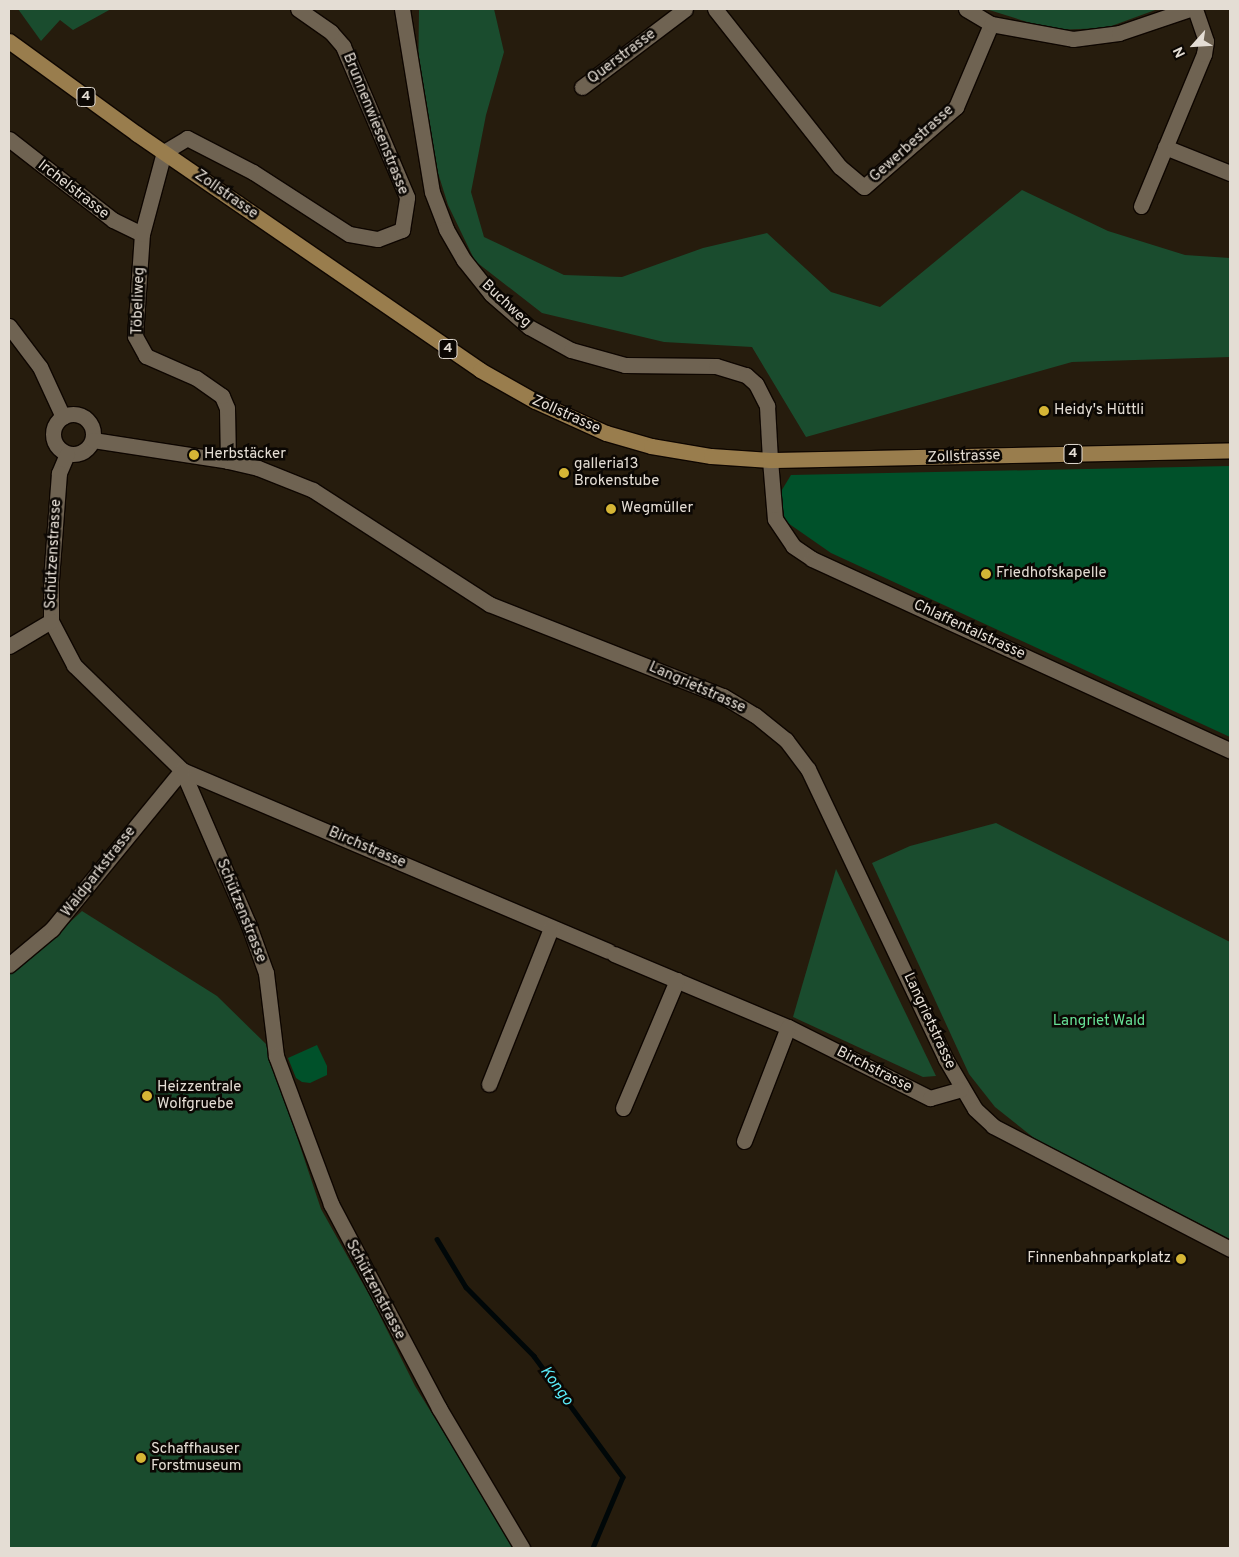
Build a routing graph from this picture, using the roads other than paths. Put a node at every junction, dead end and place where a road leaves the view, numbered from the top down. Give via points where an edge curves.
1 (298, 9) edge
2 (402, 9) edge
3 (685, 9) edge
4 (715, 9) edge
5 (966, 9) edge
6 (1190, 9) edge
7 (1195, 9) edge
8 (991, 24) junction
9 (9, 41) edge
10 (582, 88) dead end
11 (9, 139) edge
12 (1165, 146) junction
13 (164, 152) junction
14 (1230, 173) edge
15 (1140, 206) dead end
16 (142, 234) junction
17 (9, 326) edge
18 (63, 417) junction
19 (93, 440) junction
20 (1230, 450) edge
21 (67, 454) junction
22 (770, 460) junction
23 (228, 461) junction
24 (51, 621) junction
25 (9, 646) edge
26 (1230, 750) edge
27 (182, 770) junction
28 (551, 928) junction
29 (9, 966) edge
30 (677, 980) junction
31 (788, 1028) junction
32 (489, 1084) dead end
33 (961, 1089) junction
34 (623, 1108) dead end
35 (744, 1141) dead end
36 (1230, 1249) edge
37 (522, 1548) edge

1 - 13 street, Brunnenwiesenstrasse via 331,32 352,61 408,197 402,230 378,239 350,234 253,172 187,138
2 - 22 street, Buchweg via 432,192 459,252 491,294 528,327 571,350 625,365 716,366 746,375 756,384 767,406
3 - 10 street, Querstrasse
4 - 8 street, Gewerbestrasse via 840,167 864,187 956,107
5 - 8 street
6 - 8 street via 1119,34 1073,39
7 - 12 street via 1206,41 1204,54
9 - 13 main road, Zollstrasse / 4
11 - 16 street, Irchelstrasse via 113,220
12 - 14 street
12 - 15 street
13 - 16 street, Töbeliweg
13 - 22 main road, Zollstrasse / 4 via 509,388 606,433 651,446 711,456
16 - 23 street, Töbeliweg via 135,336 140,350 154,361 213,387 222,396 228,408
17 - 18 street via 40,367
18 - 19 street via 83,417 92,427
18 - 21 street via 54,427 54,440
19 - 21 street via 86,450
19 - 23 street, Langrietstrasse
20 - 22 main road, Zollstrasse / 4
21 - 24 street, Schützenstrasse via 59,473
22 - 26 street, Chlaffentalstrasse via 775,519 792,546 812,559
23 - 33 street, Langrietstrasse via 258,468 313,490 488,604 723,696 755,715 786,740 808,769 822,796
24 - 25 street
24 - 27 street, Schützenstrasse via 74,665
27 - 28 street, Birchstrasse
27 - 29 street, Waldparkstrasse via 52,930
27 - 37 street, Schützenstrasse via 248,923 266,974 276,1056 331,1204 439,1408
28 - 30 street, Birchstrasse
28 - 32 street
30 - 31 street, Birchstrasse
30 - 34 street
31 - 33 street, Birchstrasse via 930,1098
31 - 35 street
33 - 36 street, Langrietstrasse via 993,1126

